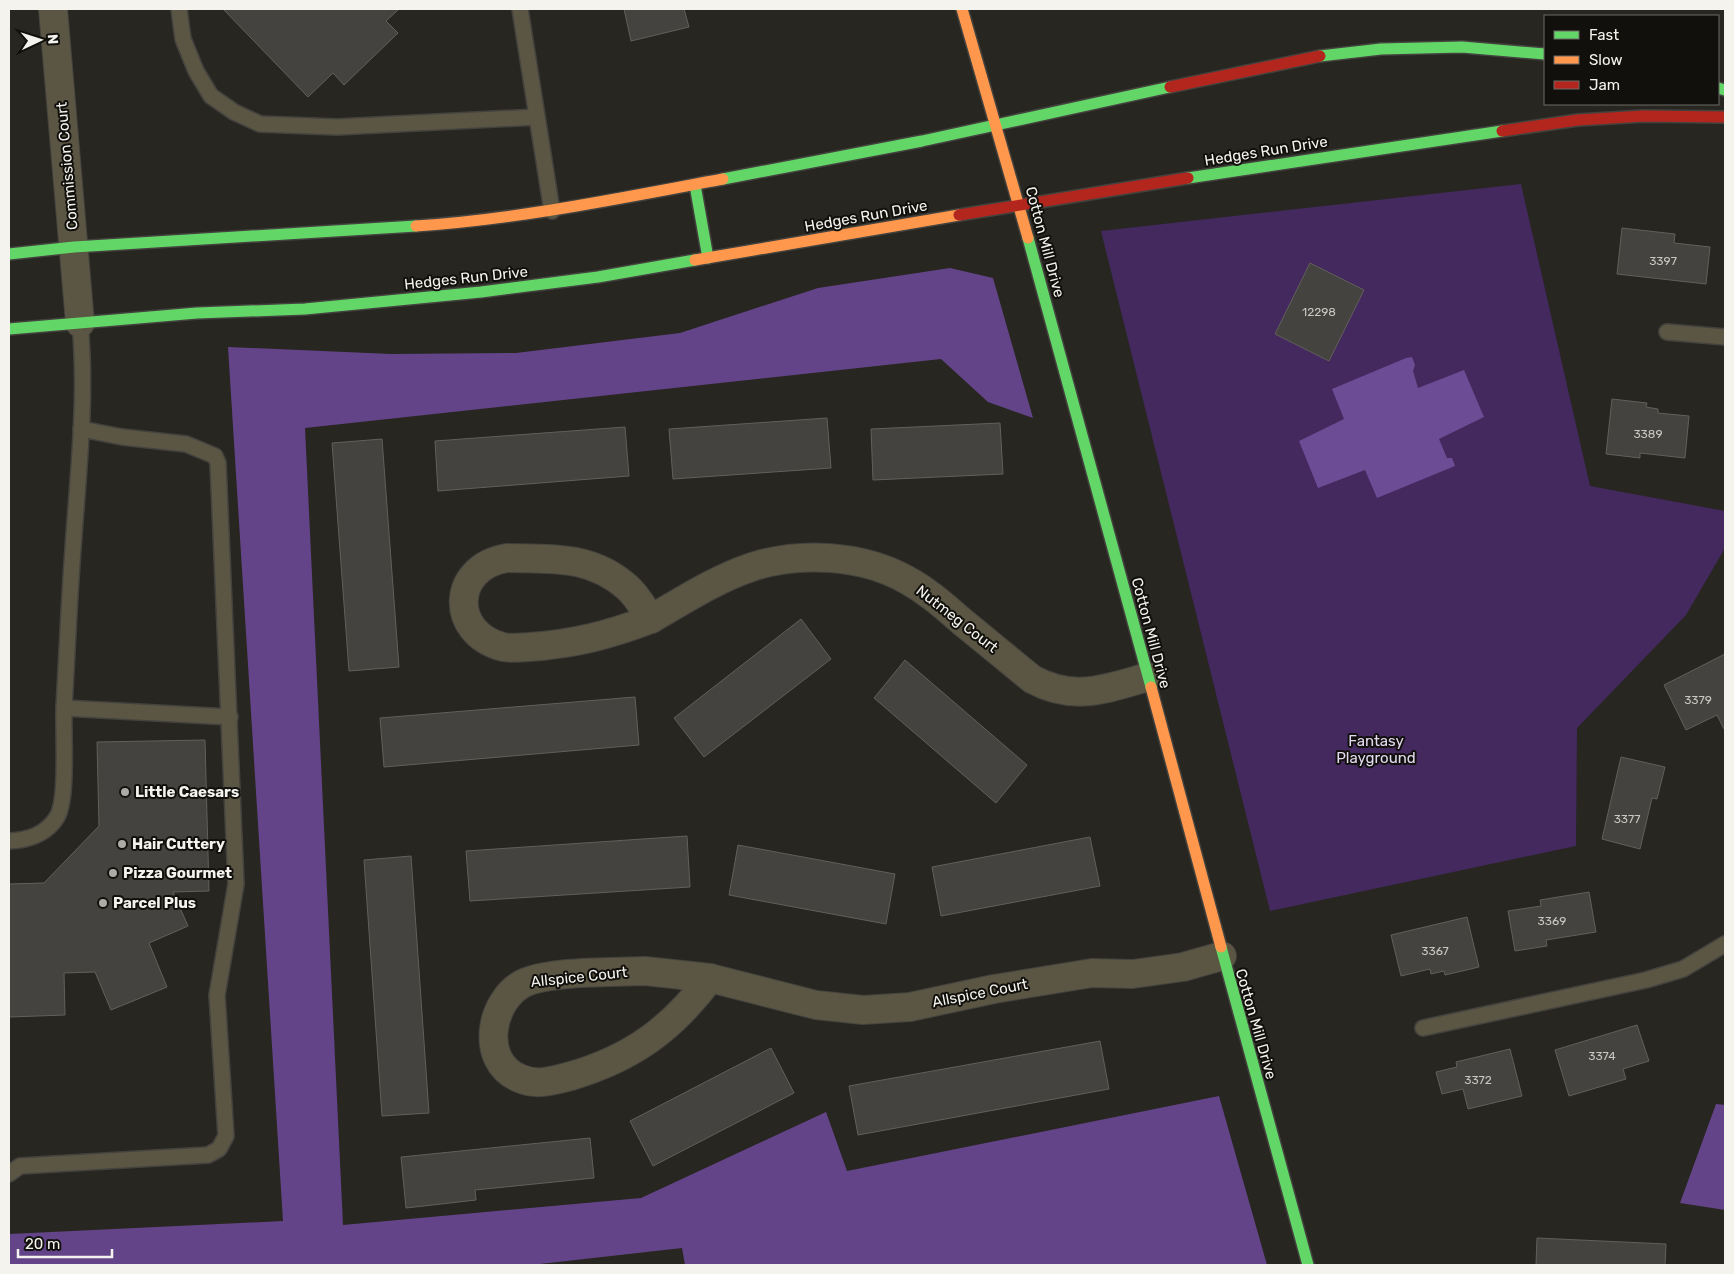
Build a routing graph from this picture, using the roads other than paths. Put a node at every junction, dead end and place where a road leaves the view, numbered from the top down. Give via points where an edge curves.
1 (53, 9) edge
2 (179, 9) edge
3 (520, 9) edge
4 (962, 9) edge
5 (1544, 54) edge
6 (537, 117) junction
7 (1725, 117) edge
8 (997, 125) junction
9 (696, 185) junction
10 (1019, 205) junction
11 (552, 211) junction
12 (74, 247) junction
13 (9, 254) edge
14 (708, 258) junction
15 (80, 323) junction
16 (9, 329) edge
17 (1667, 332) dead end
18 (1725, 337) edge
19 (82, 429) junction
20 (651, 619) junction
21 (1148, 677) junction
22 (64, 708) junction
23 (230, 718) junction
24 (9, 841) edge
25 (1725, 944) edge
26 (1222, 956) junction
27 (710, 978) junction
28 (1423, 1028) dead end
29 (9, 1174) edge
30 (1308, 1265) edge

1 - 12 street, Commission Court
2 - 6 lane via 183,39 211,96 260,124 337,127
3 - 6 lane
4 - 8 street, Cotton Mill Drive
5 - 8 street via 1462,47 1381,49 1302,58
6 - 11 lane
7 - 10 street, Hedges Run Drive via 1644,116 1578,120
8 - 9 street
8 - 10 street, Cotton Mill Drive
9 - 11 street
9 - 14 street
10 - 14 street, Hedges Run Drive
10 - 21 street, Cotton Mill Drive
11 - 12 street via 452,223
12 - 13 street
12 - 15 street, Commission Court
14 - 15 street, Hedges Run Drive via 481,292 305,309 197,313
15 - 16 street, Hedges Run Drive
15 - 19 lane via 84,363
17 - 18 lane
19 - 22 lane
19 - 23 lane via 186,444 215,456 223,542
20 - 20 street, Nutmeg Court via 610,635 562,645 505,648 487,642 472,628 465,614 462,596 468,581 480,567 498,559 570,559 602,569 629,588
20 - 21 street, Nutmeg Court via 716,582 753,567 791,559 830,558 869,565 906,580 939,600 1011,662 1042,684 1066,692 1090,692
21 - 26 street, Cotton Mill Drive
22 - 23 lane
22 - 24 lane via 62,802 58,816 36,836
23 - 29 lane via 236,884 217,994 226,1136 219,1149 208,1155 20,1166
25 - 28 lane via 1682,969 1646,980
26 - 27 street, Allspice Court via 1183,967 1133,974 1092,973 910,1007 863,1010 816,1005
26 - 30 street, Cotton Mill Drive
27 - 27 street, Allspice Court via 645,971 586,973 525,982 509,992 500,1005 494,1023 495,1050 503,1066 518,1078 536,1083 598,1068 636,1050 669,1025

